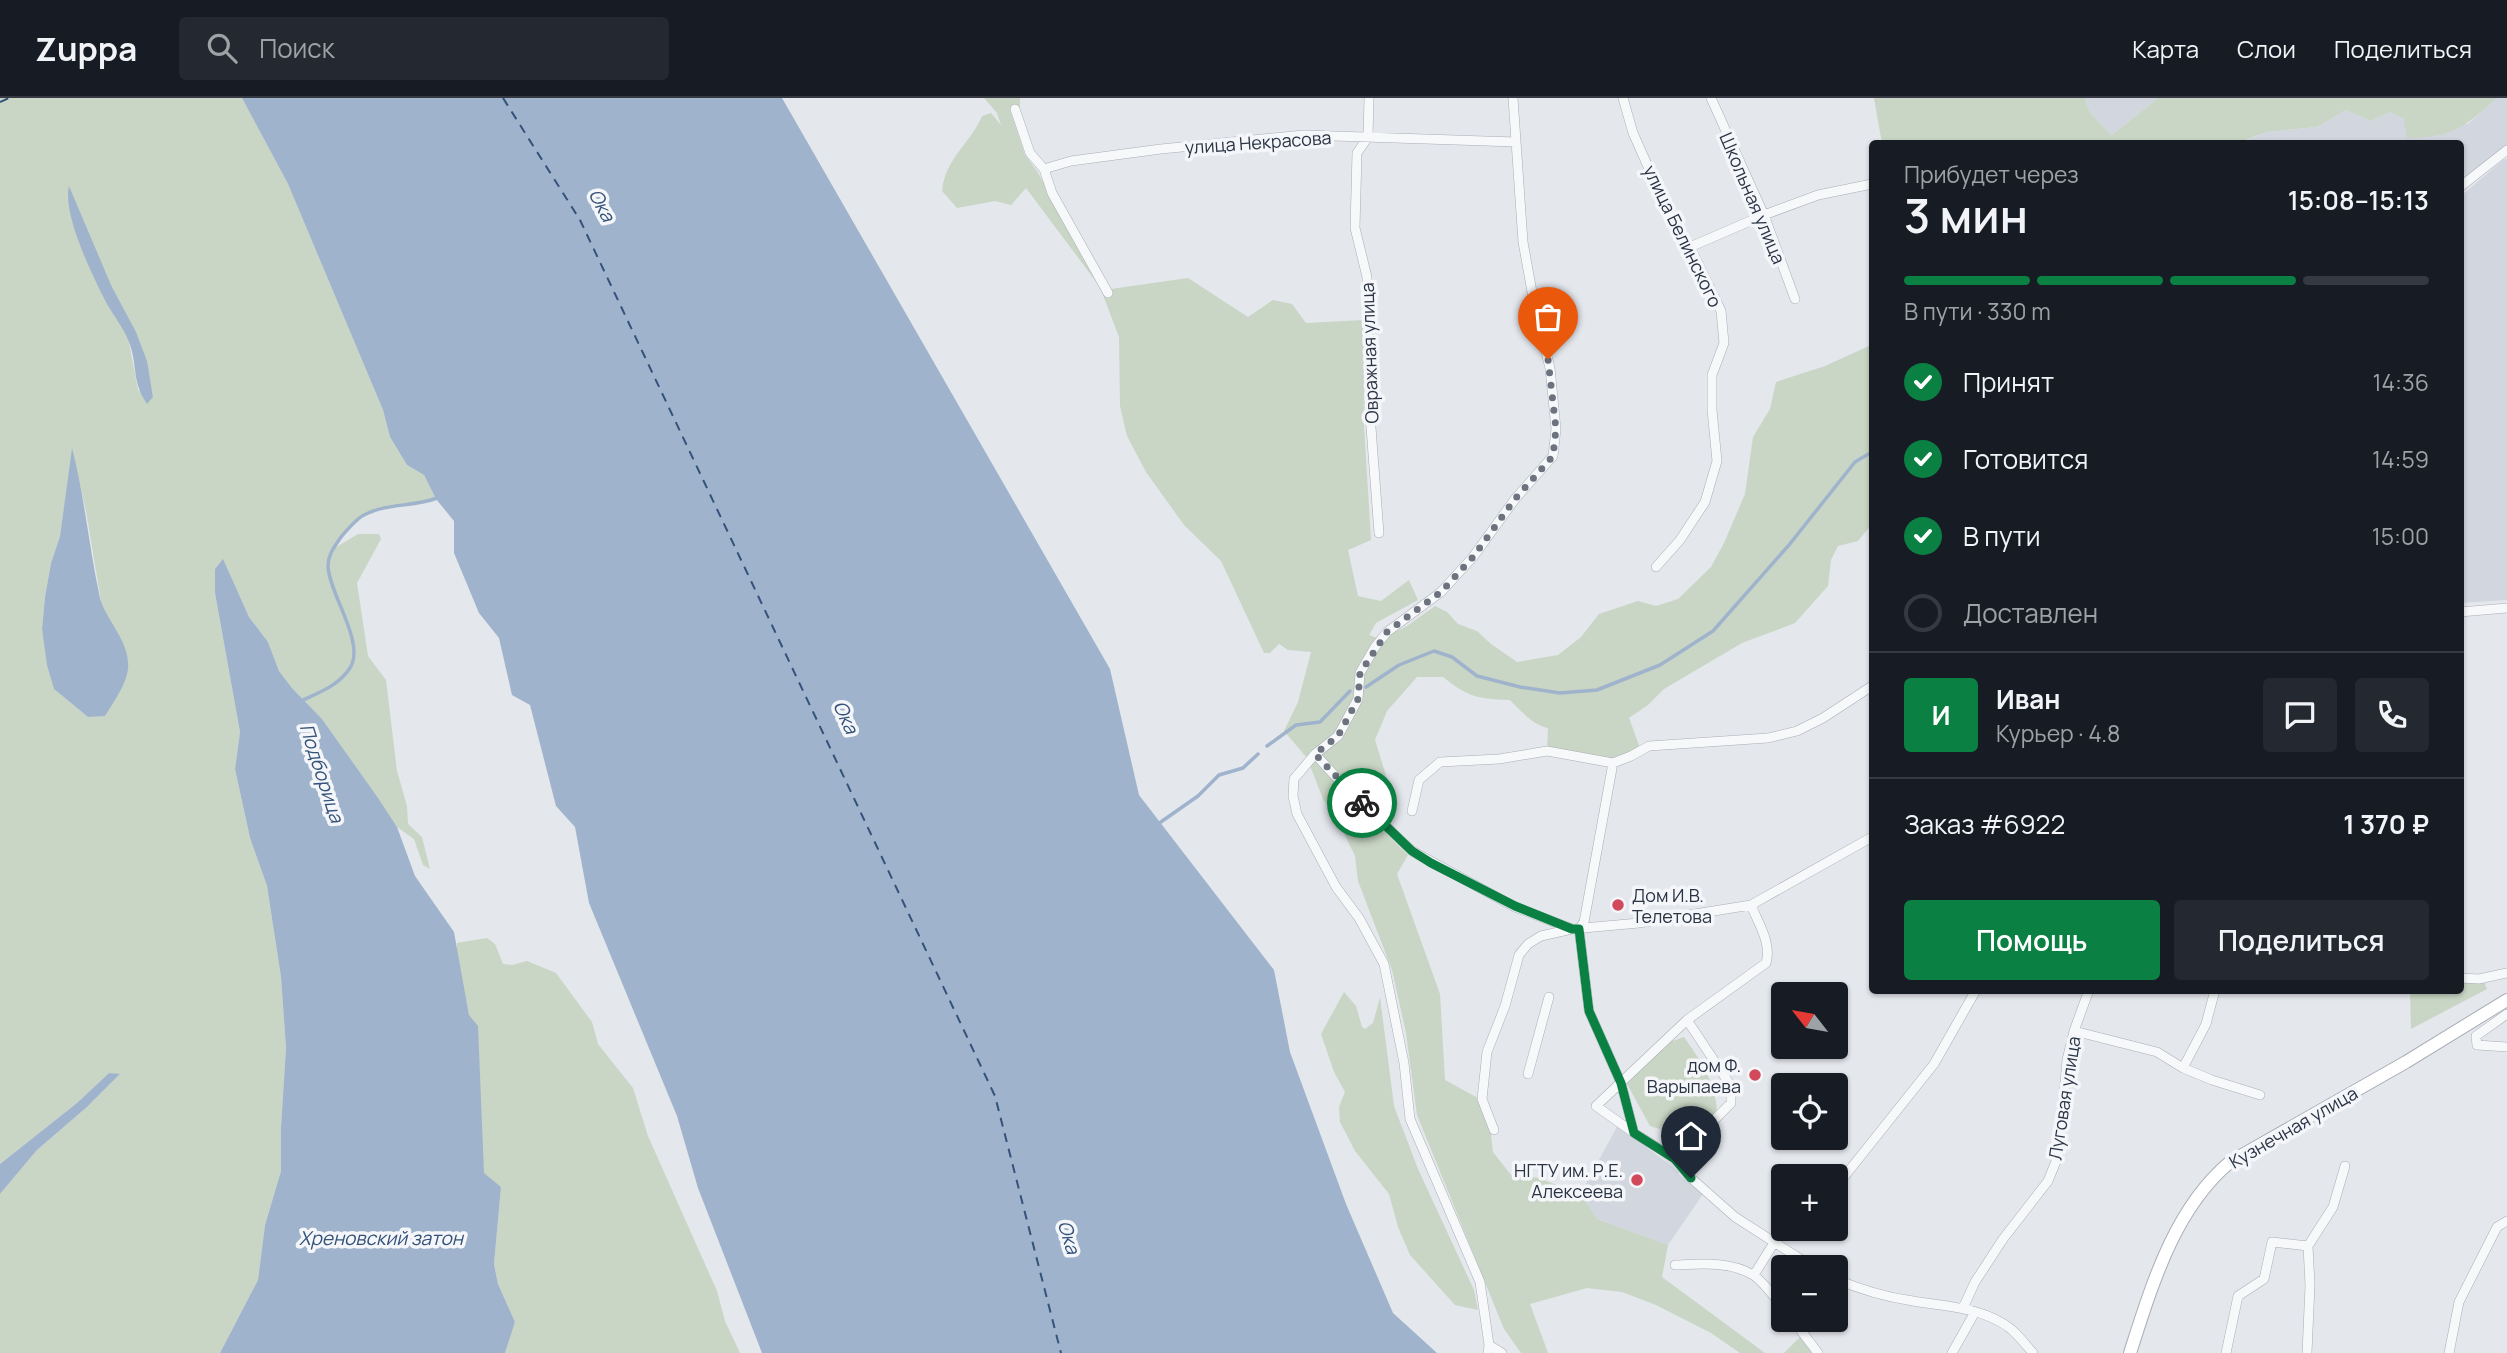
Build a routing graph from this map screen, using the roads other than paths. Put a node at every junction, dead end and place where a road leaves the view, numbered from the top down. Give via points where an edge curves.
1 (1369, 98) edge
2 (1513, 98) edge
3 (1623, 98) edge
4 (1711, 98) edge
5 (1015, 109) dead end
6 (1368, 136) junction
7 (1516, 142) junction
8 (2507, 150) edge
9 (1044, 169) junction
10 (2464, 184) edge
11 (1869, 185) edge
12 (1764, 215) junction
13 (1690, 247) junction
14 (1108, 293) dead end
15 (1795, 299) dead end
16 (1379, 533) dead end
17 (1656, 567) dead end
18 (2507, 608) edge
19 (2464, 612) edge
20 (1869, 688) edge
21 (1315, 754) junction
22 (1613, 762) junction
23 (1412, 811) dead end
24 (1869, 840) edge
25 (1751, 905) junction
26 (1576, 929) junction
27 (2507, 973) edge
28 (2464, 978) edge
29 (1974, 994) edge
30 (2088, 994) edge
31 (2214, 994) edge
32 (1549, 997) dead end
33 (2507, 1000) edge
34 (2507, 1014) edge
35 (1688, 1020) junction
36 (2074, 1031) junction
37 (2507, 1047) edge
38 (2183, 1068) junction
39 (1528, 1074) dead end
40 (1621, 1083) junction
41 (2260, 1095) dead end
42 (1494, 1129) dead end
43 (1634, 1133) junction
44 (1675, 1159) junction
45 (2345, 1166) dead end
46 (1848, 1172) edge
47 (2507, 1221) edge
48 (1772, 1242) junction
49 (2308, 1247) junction
50 (1793, 1255) edge
51 (1675, 1265) dead end
52 (1754, 1276) junction
53 (1848, 1285) edge
54 (1771, 1295) edge
55 (1963, 1308) junction
56 (1975, 1312) junction
57 (1802, 1332) edge
58 (1488, 1349) edge
59 (1502, 1353) edge
60 (1818, 1353) edge
61 (1952, 1353) edge
62 (2033, 1353) edge
63 (2130, 1353) edge
64 (2226, 1353) edge
65 (2307, 1353) edge
66 (2449, 1353) edge

1 - 6 street, Овражная улица
2 - 7 street
3 - 13 street, улица Белинского via 1633,133 1671,218
4 - 12 street, Школьная улица
5 - 9 street via 1030,153
6 - 7 street, улица Некрасова
6 - 9 street, улица Некрасова via 1291,136 1161,149
6 - 16 street, Овражная улица via 1357,153 1355,228 1367,277 1369,401
7 - 21 street via 1523,242 1550,368 1556,429 1553,456 1441,592 1387,632 1360,673 1358,699 1338,736
8 - 10 street
9 - 14 street via 1052,193
11 - 12 street via 1818,195
12 - 13 street
12 - 15 street, Школьная улица
13 - 17 street, улица Белинского via 1721,311 1724,343 1712,374 1717,461 1705,502
18 - 19 street
20 - 22 street via 1797,731 1768,738 1648,746
21 - 26 street via 1412,851 1515,906
21 - 58 street via 1294,779 1297,814 1384,964 1410,1119 1480,1282
22 - 23 street via 1547,751 1499,760 1440,761 1419,780
22 - 26 street via 1584,922
24 - 25 street
25 - 26 street
25 - 35 street via 1766,940 1766,962
26 - 40 street via 1589,1011
26 - 42 street via 1541,936 1519,955 1487,1052 1482,1098
27 - 28 street
29 - 46 street via 1934,1064
30 - 36 street, Луговая улица
31 - 38 street via 2206,1024
32 - 39 street
33 - 63 main road, Кузнечная улица via 2210,1178 2176,1232
34 - 37 street via 2476,1036 2477,1045
35 - 40 street
35 - 44 street via 1731,1086 1731,1103
36 - 38 street via 2157,1052
36 - 55 street, Луговая улица via 2059,1154 2048,1181 2003,1239
38 - 41 street
40 - 43 street
40 - 43 street via 1596,1106
43 - 44 street
44 - 48 street via 1710,1196
45 - 49 street via 2333,1207
47 - 66 street via 2497,1227 2459,1302
48 - 50 street
48 - 52 street
49 - 64 street via 2272,1242 2264,1279 2238,1296
49 - 65 street
51 - 52 street via 1735,1267
52 - 54 street
53 - 55 street via 1862,1291
55 - 56 street
56 - 61 street
56 - 62 street via 2010,1329
57 - 60 street
58 - 59 street

